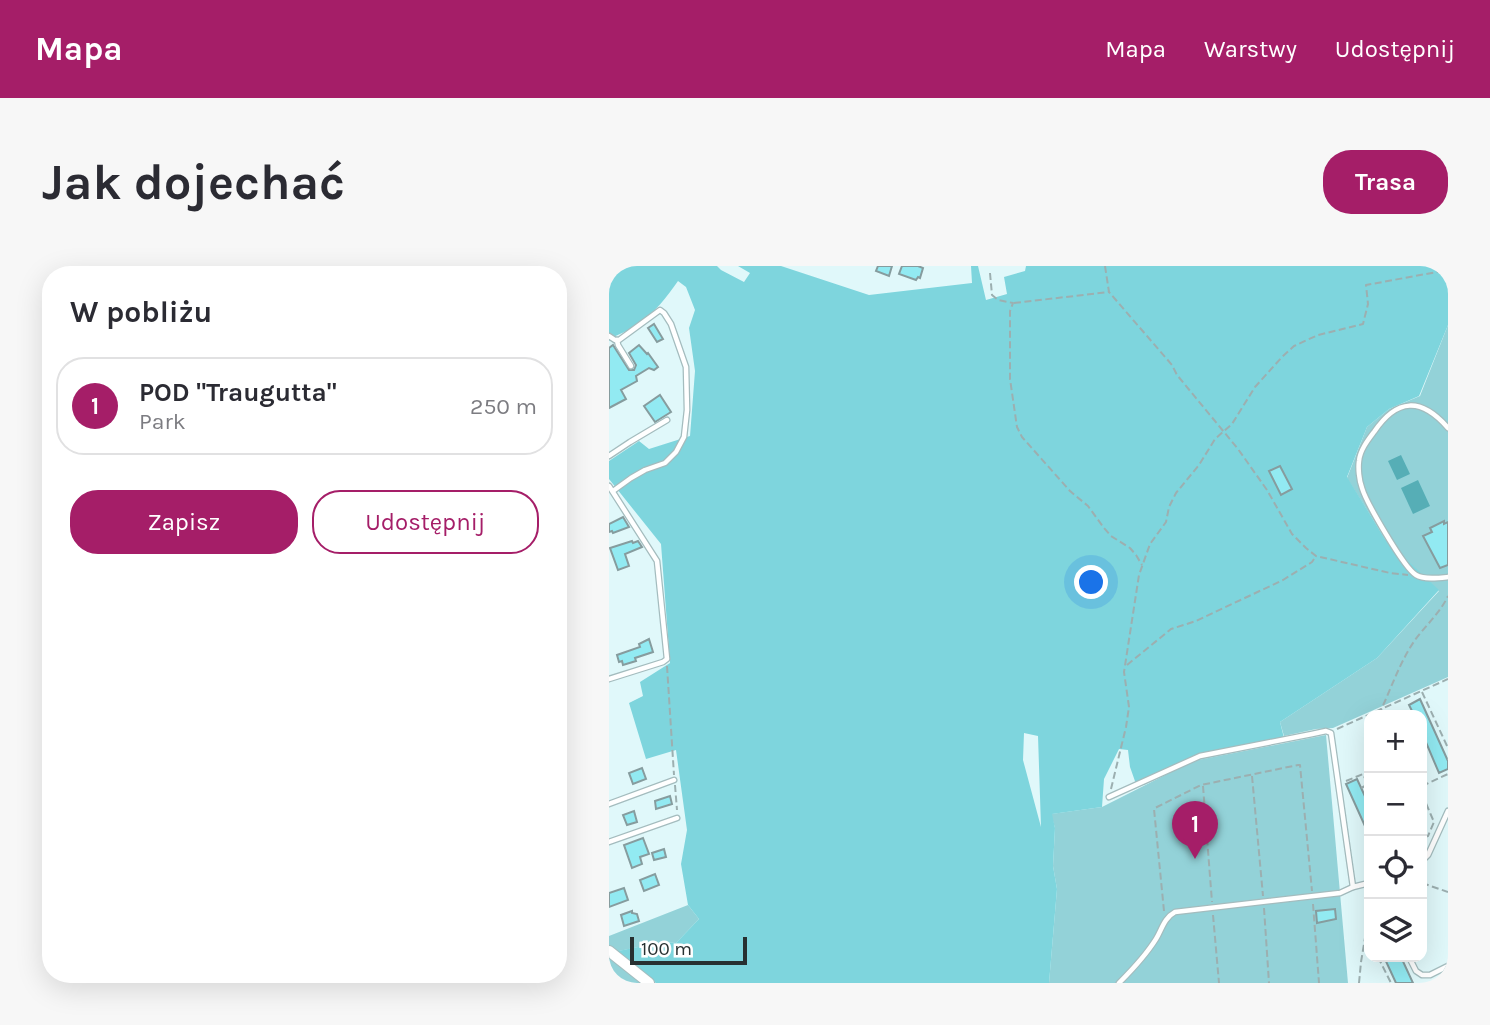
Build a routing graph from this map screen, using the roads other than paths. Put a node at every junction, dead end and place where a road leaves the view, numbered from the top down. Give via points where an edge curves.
1 (609, 336) edge
2 (617, 340) junction
3 (631, 366) dead end
4 (667, 420) dead end
5 (1448, 428) edge
6 (609, 456) edge
7 (609, 486) edge
8 (613, 491) junction
9 (1448, 577) edge
10 (609, 679) edge
11 (674, 780) road end
12 (1109, 797) road end
13 (609, 804) edge
14 (1448, 811) edge
15 (677, 818) road end
16 (609, 842) edge
17 (1427, 856) edge
18 (1364, 884) edge
19 (1353, 887) junction
20 (609, 951) edge
21 (1412, 962) edge
22 (1448, 966) edge
23 (649, 983) edge
24 (1119, 983) edge

1 - 2 lane
2 - 3 lane
2 - 8 lane via 654,313 664,313 686,368 687,410 684,438 676,452 665,463
4 - 6 lane
5 - 9 lane via 1433,413 1407,405 1390,413 1376,428 1359,459 1361,487 1402,561 1414,575
7 - 8 lane
8 - 10 lane via 657,561 667,659
11 - 13 lane
12 - 19 lane via 1200,757 1331,733
14 - 17 lane
15 - 16 lane
18 - 19 lane
19 - 24 lane via 1340,893 1175,912
20 - 23 street
21 - 22 lane via 1422,975

